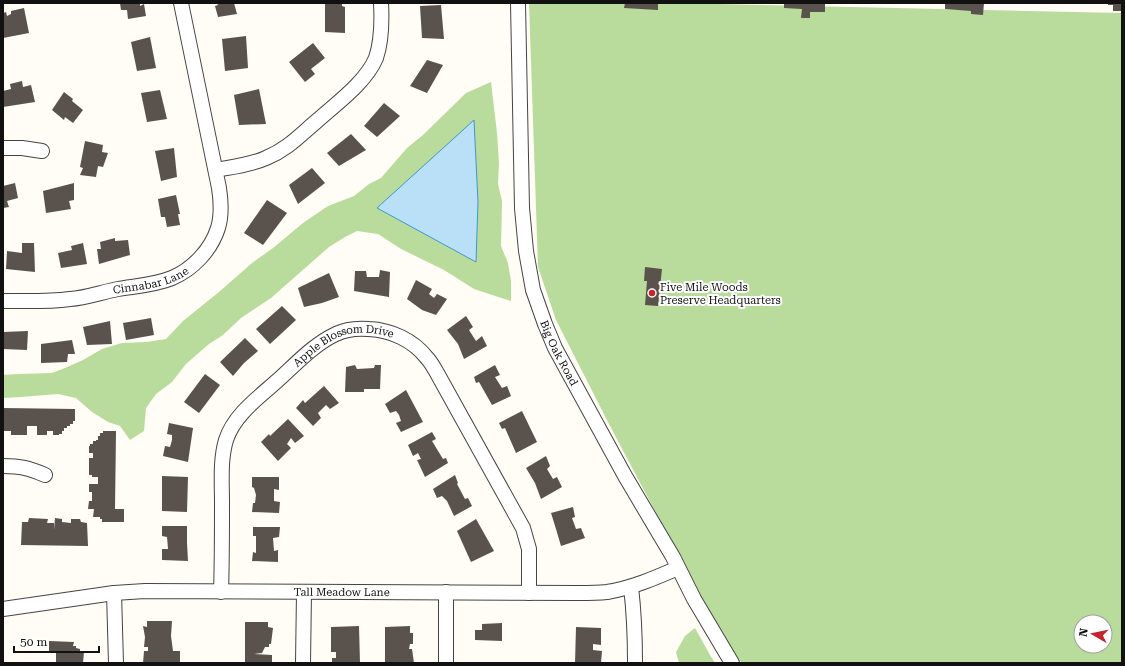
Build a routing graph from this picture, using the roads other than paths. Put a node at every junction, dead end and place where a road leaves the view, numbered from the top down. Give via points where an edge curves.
1 (181, 3) edge
2 (381, 3) edge
3 (518, 3) edge
4 (3, 148) edge
5 (42, 151) dead end
6 (216, 170) junction
7 (3, 301) edge
8 (3, 466) edge
9 (45, 475) dead end
10 (678, 568) junction
11 (631, 587) junction
12 (221, 592) junction
13 (304, 592) junction
14 (446, 592) junction
15 (114, 593) junction
16 (529, 593) junction
17 (3, 609) edge
18 (116, 663) edge
19 (303, 663) edge
20 (446, 663) edge
21 (635, 663) edge
22 (732, 663) edge

1 - 6 street, Cinnabar Lane
2 - 6 street via 382,21 376,58 361,81 284,149 266,158
3 - 10 street, Big Oak Road via 522,208 526,251 534,290 555,348
4 - 5 street
6 - 7 street, Cinnabar Lane via 221,202 218,227 208,249 186,270 172,278 148,285 72,299 43,302
8 - 9 street via 18,466
10 - 11 street, Tall Meadow Lane
10 - 22 street, Big Oak Road
11 - 16 street, Tall Meadow Lane via 607,592
11 - 21 street
12 - 13 street, Tall Meadow Lane
12 - 15 street, Tall Meadow Lane
12 - 16 street, Apple Blossom Drive via 222,463 225,443 233,425 260,396 319,344 345,330 360,328 393,333 405,339 427,357 523,528 529,549
13 - 14 street, Tall Meadow Lane
13 - 19 street
14 - 16 street, Tall Meadow Lane
14 - 20 street
15 - 17 street, Tall Meadow Lane
15 - 18 street

